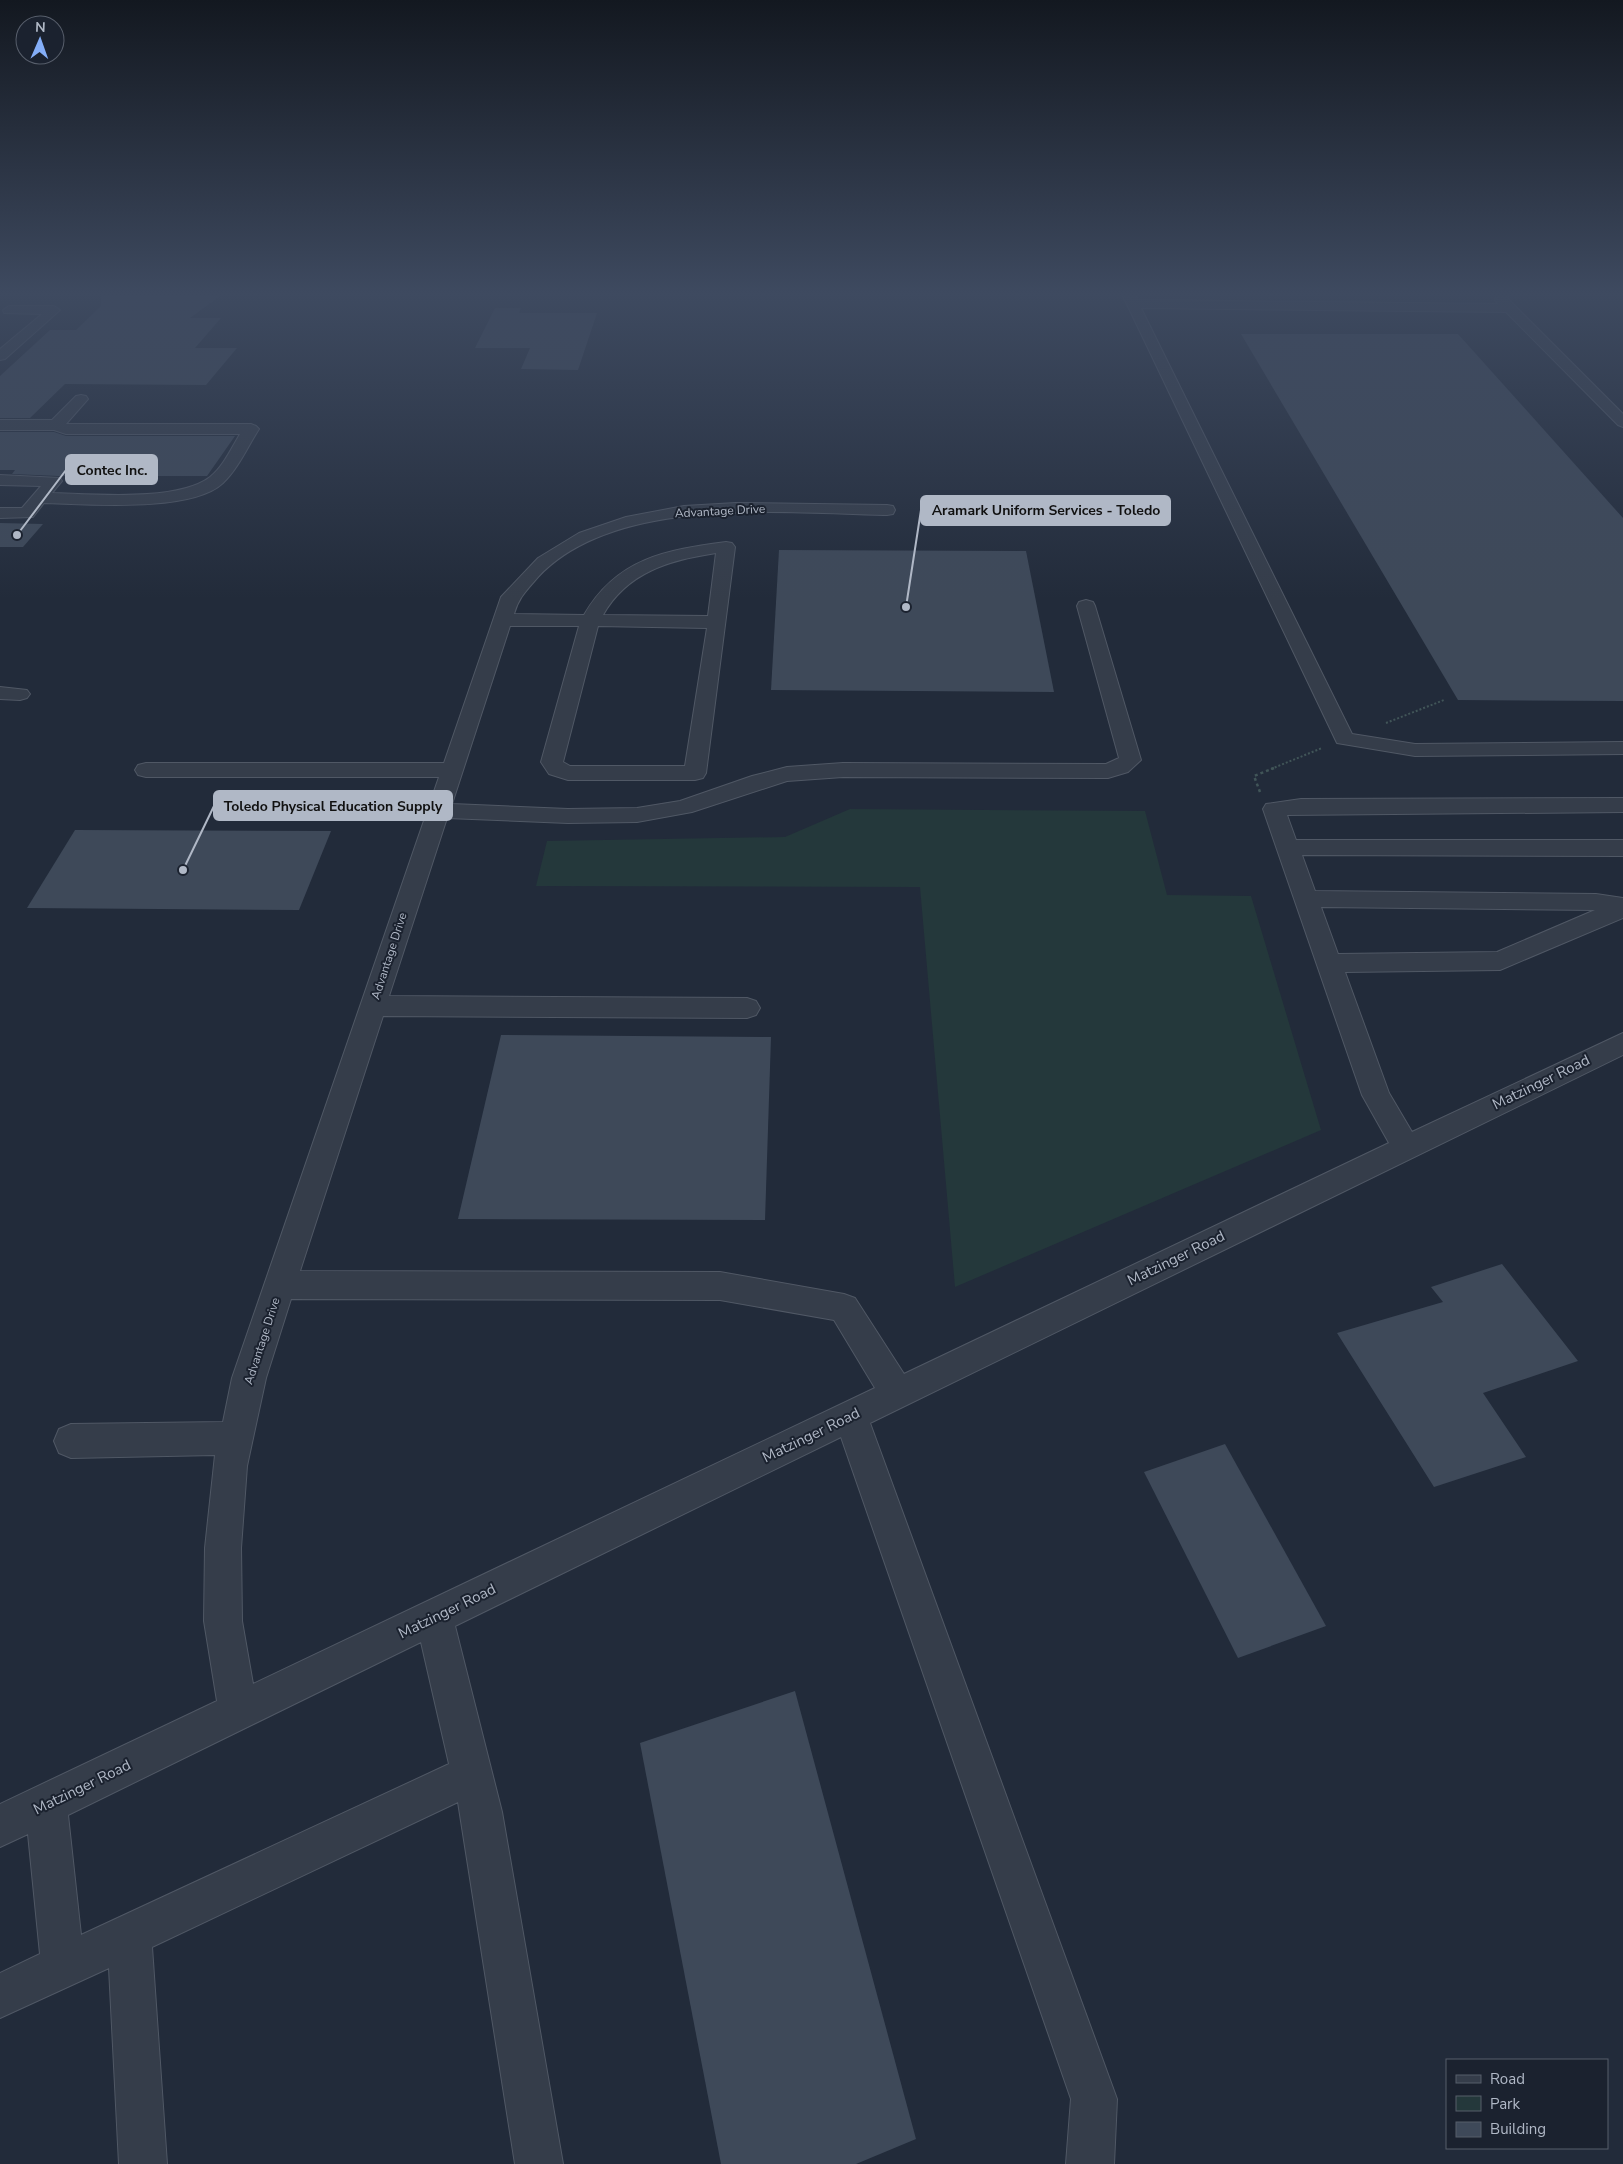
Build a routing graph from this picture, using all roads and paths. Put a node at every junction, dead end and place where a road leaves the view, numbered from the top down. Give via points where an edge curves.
1 (1178, 397) edge
2 (1599, 397) edge
3 (81, 399) dead end
4 (1623, 422) edge
5 (0, 425) edge
6 (56, 425) junction
7 (0, 480) edge
8 (40, 498) junction
9 (887, 510) dead end
10 (0, 513) edge
11 (1086, 606) dead end
12 (501, 620) junction
13 (590, 620) junction
14 (717, 622) junction
15 (0, 694) edge
16 (20, 694) dead end
17 (1623, 748) edge
18 (146, 770) dead end
19 (451, 770) junction
20 (695, 773) junction
21 (713, 798) junction
22 (1623, 805) edge
23 (438, 811) junction
24 (1288, 847) junction
25 (1623, 848) edge
26 (1307, 899) junction
27 (1623, 907) edge
28 (1329, 963) junction
29 (373, 1006) junction
30 (747, 1008) dead end
31 (1623, 1043) edge
32 (1406, 1147) junction
33 (280, 1285) junction
34 (896, 1393) junction
35 (850, 1416) junction
36 (236, 1438) junction
37 (71, 1441) dead end
38 (434, 1617) junction
39 (239, 1712) junction
40 (472, 1774) junction
41 (46, 1804) junction
42 (0, 1826) edge
43 (129, 1936) junction
44 (63, 1968) junction
45 (0, 1996) edge
46 (143, 2164) edge
47 (539, 2164) edge
48 (1090, 2164) edge

1 - 17 street via 1344,739 1415,750
2 - 4 street
3 - 6 street
5 - 6 street
6 - 8 street via 66,428 251,429 216,481 193,493 162,498
7 - 8 street via 54,481
8 - 10 street via 27,513
9 - 12 street, Advantage Drive via 725,508 638,519 609,527 559,550 539,565 522,580 510,597
11 - 21 street via 1130,760 1120,767 1108,771 843,770 792,774 760,781
12 - 13 street
12 - 19 street, Advantage Drive
13 - 14 street
13 - 14 street via 596,607 616,584 639,566 672,556 726,547
13 - 20 street via 552,762 557,769 568,773
14 - 20 street
15 - 16 street
18 - 19 street
19 - 23 street, Advantage Drive
20 - 21 street
21 - 23 street via 684,808 637,815
22 - 24 street via 1301,806 1274,809
23 - 29 street, Advantage Drive
24 - 25 street
24 - 26 street
26 - 27 street via 1596,902
26 - 28 street
27 - 28 street via 1500,962
28 - 32 street via 1376,1094
29 - 30 street
29 - 33 street, Advantage Drive
31 - 32 street, Matzinger Road
32 - 34 street, Matzinger Road
33 - 34 street via 720,1286 844,1308
33 - 36 street, Advantage Drive via 249,1378
34 - 35 street, Matzinger Road
35 - 38 street, Matzinger Road
35 - 48 street via 1094,2099
36 - 37 street
36 - 39 street, Advantage Drive via 230,1466 223,1548 223,1612
38 - 39 street, Matzinger Road
38 - 40 street
39 - 41 street, Matzinger Road
40 - 43 street
40 - 47 street
41 - 42 street, Matzinger Road
41 - 44 street
43 - 44 street
43 - 46 street
44 - 45 street

